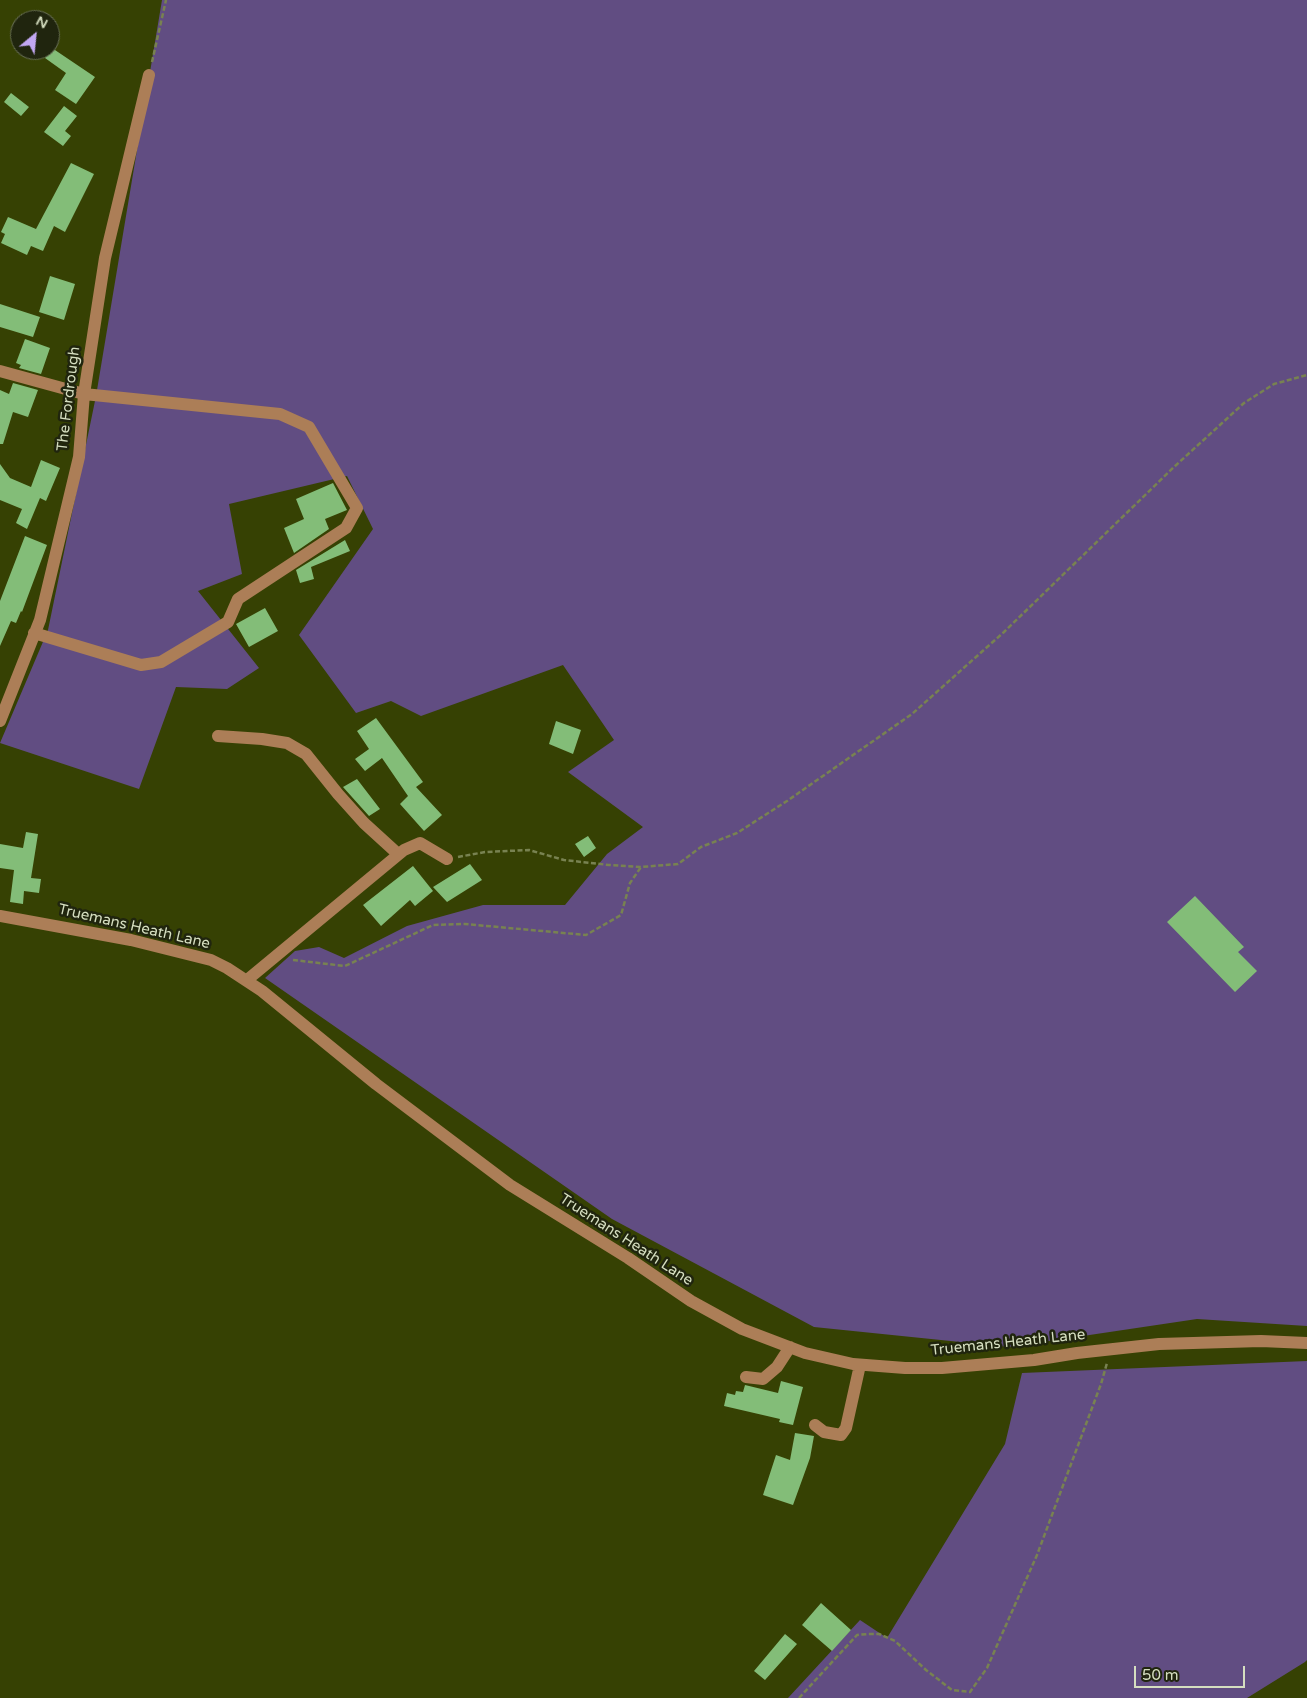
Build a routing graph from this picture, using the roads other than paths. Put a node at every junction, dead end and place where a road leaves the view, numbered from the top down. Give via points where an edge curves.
1 (149, 75) road end
2 (0, 371) edge
3 (84, 394) junction
4 (34, 633) junction
5 (0, 721) edge
6 (218, 736) dead end
7 (398, 854) junction
8 (447, 859) road end
9 (0, 916) edge
10 (248, 980) junction
11 (1307, 1343) edge
12 (790, 1347) junction
13 (860, 1365) junction
14 (746, 1378) dead end
15 (815, 1425) dead end

1 - 3 street, The Fordrough via 105,258
2 - 3 street
3 - 4 street, The Fordrough via 79,457 40,620
3 - 4 street via 280,414 310,427 357,508 346,528 238,599 228,622 161,662 141,665
4 - 5 street, The Fordrough
6 - 7 street via 287,743 306,754 364,823
7 - 8 street via 420,843
7 - 10 street
9 - 10 street, Truemans Heath Lane via 131,940 210,960
10 - 12 street, Truemans Heath Lane via 376,1084 510,1185 628,1258 691,1302 742,1329
11 - 13 street, Truemans Heath Lane via 1195,1342 942,1368
12 - 13 street, Truemans Heath Lane
12 - 14 street via 777,1367 763,1378
13 - 15 street via 846,1428 841,1435 824,1432

